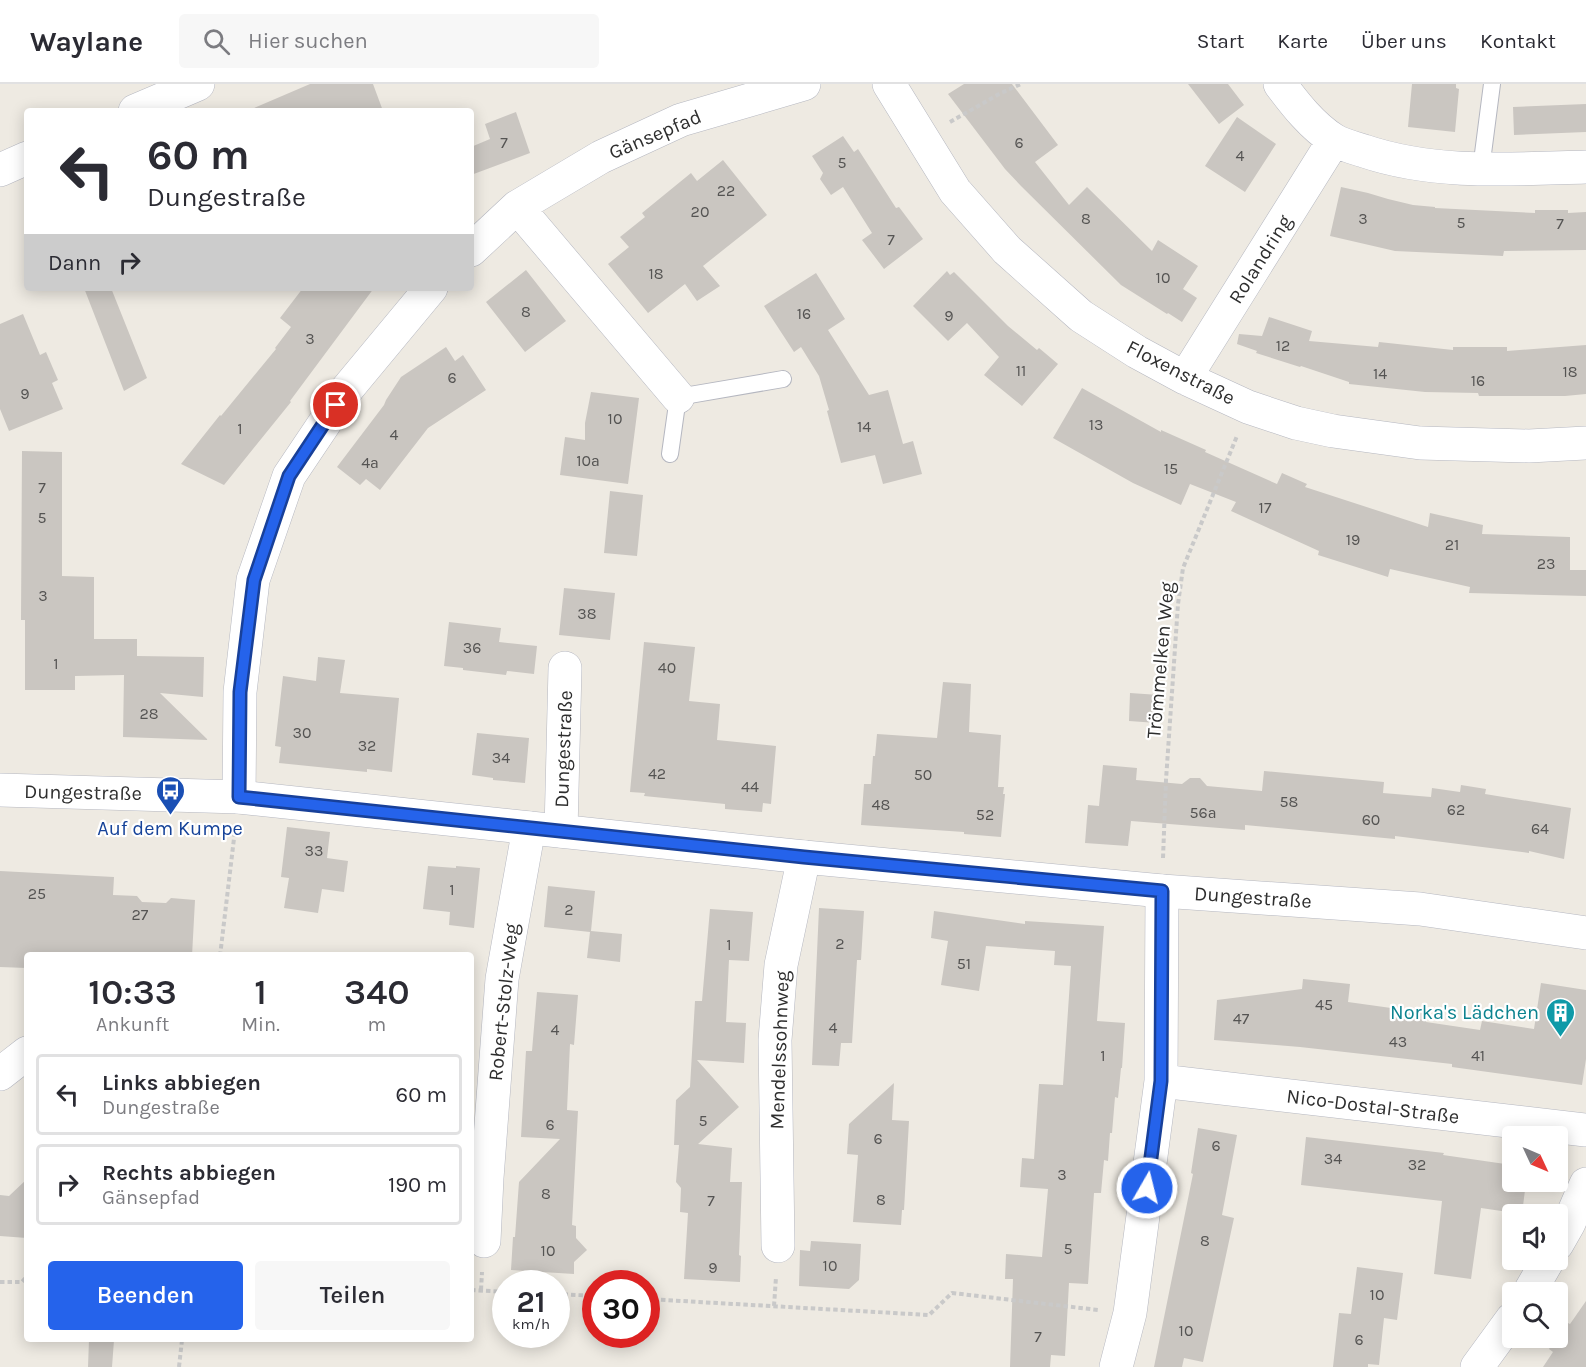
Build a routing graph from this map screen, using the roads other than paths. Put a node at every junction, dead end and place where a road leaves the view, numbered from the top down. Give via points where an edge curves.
1 (804, 84) edge
2 (889, 84) edge
3 (1280, 84) edge
4 (1492, 84) edge
5 (191, 85) edge
6 (141, 108) edge
7 (1334, 140) junction
8 (24, 159) edge
9 (1586, 167) edge
10 (1481, 169) junction
11 (0, 170) edge
12 (517, 207) junction
13 (474, 247) edge
14 (429, 291) edge
15 (1185, 378) junction
16 (783, 379) dead end
17 (678, 397) junction
18 (1586, 443) edge
19 (670, 454) dead end
20 (565, 668) dead end
21 (0, 790) edge
22 (239, 797) junction
23 (545, 829) junction
24 (804, 857) junction
25 (1162, 891) junction
26 (1586, 933) edge
27 (24, 1055) edge
28 (0, 1074) edge
29 (1161, 1081) junction
30 (0, 1082) edge
31 (24, 1086) edge
32 (1586, 1130) edge
33 (479, 1177) edge
34 (1586, 1184) edge
35 (1568, 1224) edge
36 (484, 1241) dead end
37 (778, 1246) dead end
38 (1502, 1333) edge
39 (1116, 1367) edge
40 (1477, 1367) edge

1 - 12 street, Gänsepfad via 681,120 601,157
2 - 15 street, Floxenstraße via 955,191 1007,250 1081,316
3 - 7 street via 1298,107
4 - 10 lane
5 - 6 street
7 - 10 street via 1384,158 1426,166
7 - 15 street, Rolandring
8 - 11 street
9 - 10 street
12 - 13 street, Gänsepfad
12 - 17 street
14 - 22 street via 348,388 289,476 254,580 240,692
15 - 18 street, Floxenstraße via 1248,407 1333,431 1420,443
16 - 17 lane
17 - 19 lane
20 - 23 street, Dungestraße
21 - 22 street, Dungestraße
22 - 23 street, Dungestraße
23 - 24 street, Dungestraße
23 - 33 street, Robert-Stolz-Weg via 502,980
24 - 25 street, Dungestraße
24 - 37 street, Mendelssohnweg via 781,965 775,1040
25 - 26 street, Dungestraße via 1420,909
25 - 29 street
27 - 28 street
29 - 32 street, Nico-Dostal-Straße
29 - 39 street via 1130,1313
30 - 31 street
33 - 36 street, Robert-Stolz-Weg
34 - 35 street
38 - 40 street

